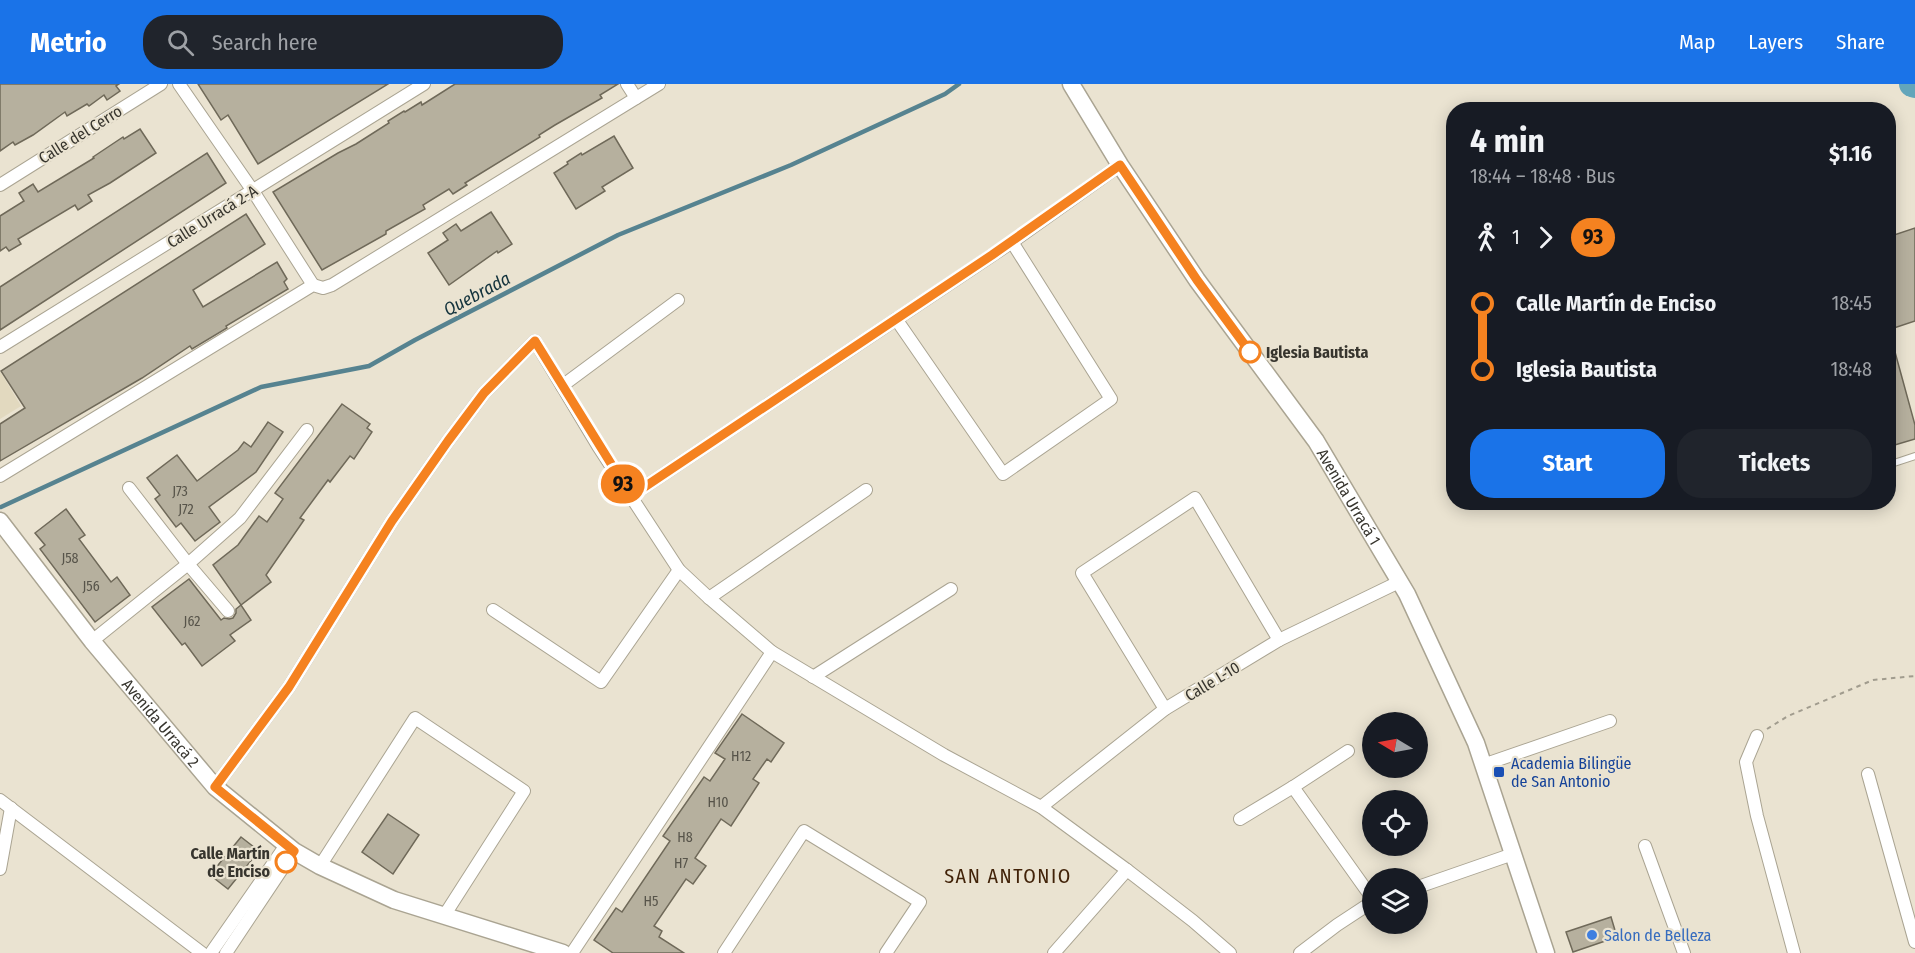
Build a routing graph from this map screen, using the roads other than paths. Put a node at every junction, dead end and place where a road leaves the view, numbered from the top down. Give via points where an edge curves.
1 (160, 84) edge
2 (180, 84) edge
3 (424, 84) edge
4 (627, 84) edge
5 (659, 84) edge
6 (1071, 84) edge
7 (636, 98) junction
8 (1120, 165) junction
9 (0, 185) edge
10 (253, 191) junction
11 (1012, 242) junction
12 (313, 285) junction
13 (678, 300) dead end
14 (896, 320) junction
15 (0, 347) edge
16 (562, 386) junction
17 (307, 430) dead end
18 (1915, 456) edge
19 (1896, 462) edge
20 (0, 476) edge
21 (129, 488) dead end
22 (866, 490) dead end
23 (631, 496) junction
24 (0, 521) edge
25 (188, 564) junction
26 (679, 570) junction
27 (1399, 582) junction
28 (951, 589) dead end
29 (709, 598) junction
30 (493, 610) dead end
31 (228, 611) dead end
32 (92, 640) junction
33 (1279, 640) junction
34 (772, 652) junction
35 (813, 677) junction
36 (1165, 709) junction
37 (1610, 721) dead end
38 (1757, 736) road end
39 (1348, 751) dead end
40 (1483, 765) junction
41 (1868, 774) dead end
42 (215, 787) junction
43 (1293, 787) junction
44 (0, 800) edge
45 (1041, 807) junction
46 (11, 808) junction
47 (1240, 819) dead end
48 (1645, 846) dead end
49 (290, 848) junction
50 (1513, 854) junction
51 (320, 866) junction
52 (0, 869) edge
53 (1126, 870) junction
54 (1428, 883) edge
55 (1362, 886) edge
56 (1362, 907) edge
57 (444, 916) junction
58 (1915, 942) edge
59 (202, 953) edge
60 (211, 953) edge
61 (226, 953) edge
62 (563, 953) edge
63 (572, 953) edge
64 (724, 953) edge
65 (886, 953) edge
66 (1054, 953) edge
67 (1230, 953) edge
68 (1300, 953) edge
69 (1546, 953) edge
70 (1684, 953) edge
71 (1794, 953) edge

1 - 9 street, Calle del Cerro
2 - 10 street
3 - 10 street, Calle Urracá 2-A
4 - 7 street
5 - 7 street
6 - 8 street, Avenida Urracá 1
7 - 12 street via 332,285
8 - 11 street
8 - 27 street, Avenida Urracá 1 via 1197,280 1316,441
10 - 12 street
10 - 15 street, Calle Urracá 2-A
11 - 14 street
11 - 14 street via 1111,399 1003,474
12 - 20 street
13 - 16 street
14 - 23 street
16 - 23 street
16 - 42 street via 535,341 484,393 392,521 289,687
17 - 25 street via 240,518
18 - 19 lane
21 - 25 street
22 - 29 street
23 - 26 street
24 - 32 street, Avenida Urracá 2
25 - 31 street
25 - 32 street
26 - 29 street
26 - 30 street via 601,682
27 - 33 street, Calle L-10
27 - 40 street, Avenida Urracá 1
28 - 35 street
29 - 34 street
32 - 42 street, Avenida Urracá 2
33 - 36 street, Calle L-10
33 - 36 street via 1195,498 1082,573
34 - 35 street
34 - 63 street
35 - 45 street
36 - 45 street, Calle L-10
37 - 40 street
38 - 71 street via 1746,762
39 - 43 street
40 - 50 street, Avenida Urracá 1
41 - 58 street
42 - 49 street, Avenida Urracá 2
43 - 47 street
43 - 55 street
44 - 46 street
45 - 53 street
46 - 52 street
46 - 59 street
48 - 70 street
49 - 51 street, Avenida Urracá 2
49 - 60 street
49 - 61 street
50 - 54 street
50 - 69 street, Avenida Urracá 1
51 - 57 street, Avenida Urracá 2 via 394,900
51 - 57 street via 414,718 524,791
53 - 66 street
53 - 67 street
56 - 68 street
57 - 62 street, Avenida Urracá 2
64 - 65 street via 804,831 920,902

